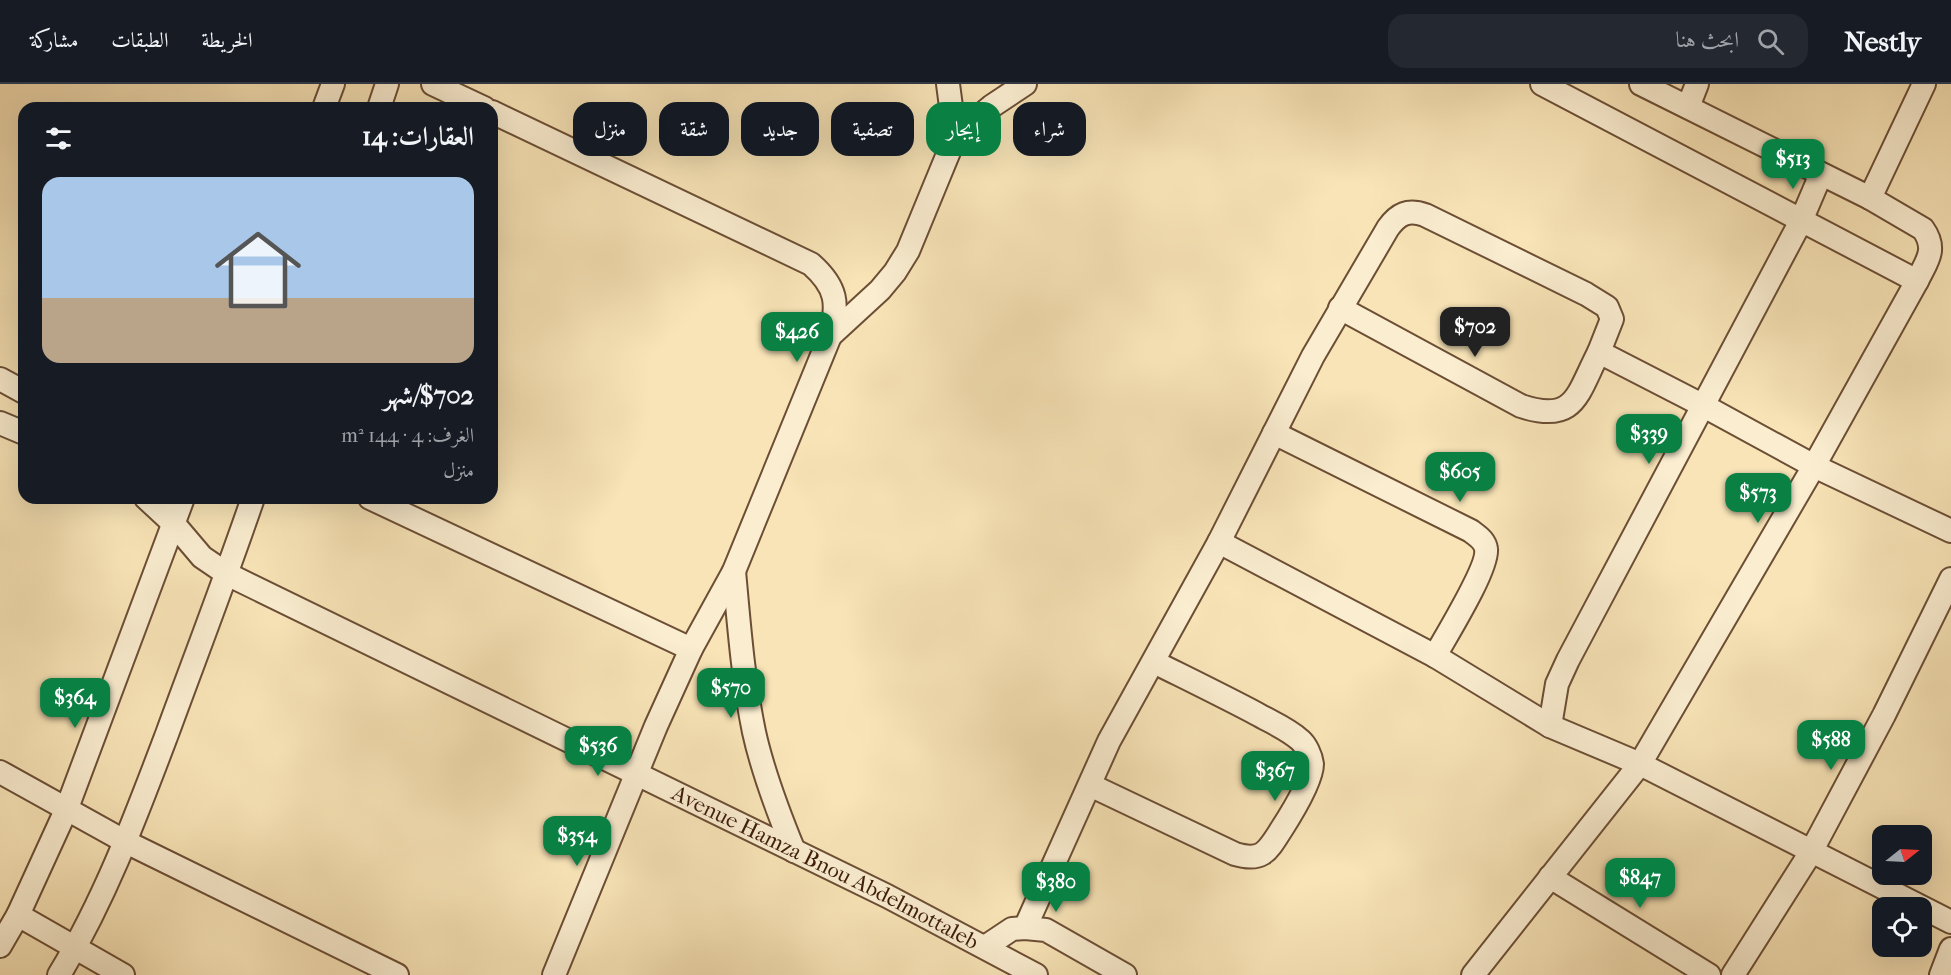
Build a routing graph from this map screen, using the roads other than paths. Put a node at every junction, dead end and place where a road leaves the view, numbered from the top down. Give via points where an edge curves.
1 (333, 84) edge
2 (387, 84) edge
3 (434, 84) edge
4 (948, 84) edge
5 (1025, 84) edge
6 (1542, 84) edge
7 (1641, 84) edge
8 (1697, 84) edge
9 (1924, 84) edge
10 (326, 102) edge
11 (381, 102) edge
12 (472, 102) edge
13 (950, 102) edge
14 (998, 102) edge
15 (1688, 107) junction
16 (498, 115) edge
17 (947, 156) edge
18 (1821, 174) junction
19 (1870, 198) junction
20 (1801, 221) junction
21 (1917, 281) junction
22 (1340, 309) junction
23 (830, 336) junction
24 (1599, 352) junction
25 (0, 380) edge
26 (18, 389) edge
27 (1704, 406) junction
28 (0, 423) edge
29 (18, 430) edge
30 (1274, 433) junction
31 (1814, 466) junction
32 (152, 504) edge
33 (181, 504) edge
34 (251, 504) edge
35 (383, 504) edge
36 (174, 524) junction
37 (1951, 531) edge
38 (1219, 542) junction
39 (734, 571) junction
40 (227, 574) junction
41 (1951, 579) edge
42 (691, 649) junction
43 (1436, 656) junction
44 (1154, 662) junction
45 (1550, 726) junction
46 (1640, 764) junction
47 (0, 772) edge
48 (638, 774) junction
49 (1090, 784) junction
50 (67, 808) junction
51 (126, 842) junction
52 (794, 851) junction
53 (1811, 852) junction
54 (1550, 877) junction
55 (18, 915) junction
56 (1951, 922) edge
57 (1025, 928) junction
58 (0, 946) edge
59 (986, 947) junction
60 (76, 948) junction
61 (1951, 950) edge
62 (59, 975) edge
63 (123, 975) edge
64 (397, 975) edge
65 (554, 975) edge
66 (1036, 975) edge
67 (1125, 975) edge
68 (1473, 975) edge
69 (1709, 975) edge
70 (1733, 975) edge
71 (1941, 975) edge

1 - 10 street
2 - 11 street
3 - 12 street
4 - 13 street
5 - 14 street
6 - 20 street
7 - 15 street
8 - 15 street
9 - 19 street
15 - 18 street
16 - 23 street via 811,264 831,286 835,298
17 - 23 street via 908,251 895,272
18 - 19 street
18 - 20 street
19 - 21 street via 1923,229 1929,237 1930,253
20 - 21 street
20 - 27 street
21 - 31 street
22 - 24 street via 1537,411 1557,412 1571,404
22 - 24 street via 1395,218 1417,212 1607,307 1612,318
22 - 30 street
23 - 39 street
24 - 27 street
25 - 26 street
27 - 31 street
27 - 45 street via 1568,660 1557,684
28 - 29 street
30 - 38 street
30 - 43 street via 1471,531 1484,543 1483,567
31 - 37 street
31 - 46 street
32 - 36 street, Avenue Hamza Bnou Abdelmottaleb
33 - 36 street
34 - 40 street
35 - 42 street
36 - 40 street, Avenue Hamza Bnou Abdelmottaleb via 202,557
36 - 50 street
38 - 43 street
38 - 44 street
39 - 42 street
39 - 52 street via 754,733
40 - 48 street, Avenue Hamza Bnou Abdelmottaleb
40 - 51 street
41 - 53 street
42 - 48 street
43 - 45 street
44 - 49 street via 1109,741
44 - 49 street via 1288,730 1302,741 1312,766 1294,808 1268,850 1254,858 1245,857
45 - 46 street
46 - 53 street
46 - 54 street
47 - 50 street
48 - 52 street, Avenue Hamza Bnou Abdelmottaleb
48 - 65 street
49 - 57 street
50 - 51 street
50 - 55 street
51 - 60 street
51 - 64 street
52 - 59 street, Avenue Hamza Bnou Abdelmottaleb
53 - 56 street
53 - 70 street
54 - 68 street
54 - 69 street
55 - 58 street
55 - 60 street
57 - 59 street via 1012,930
57 - 67 street via 1046,930
59 - 66 street, Avenue Hamza Bnou Abdelmottaleb
60 - 62 street
60 - 63 street
61 - 71 street

